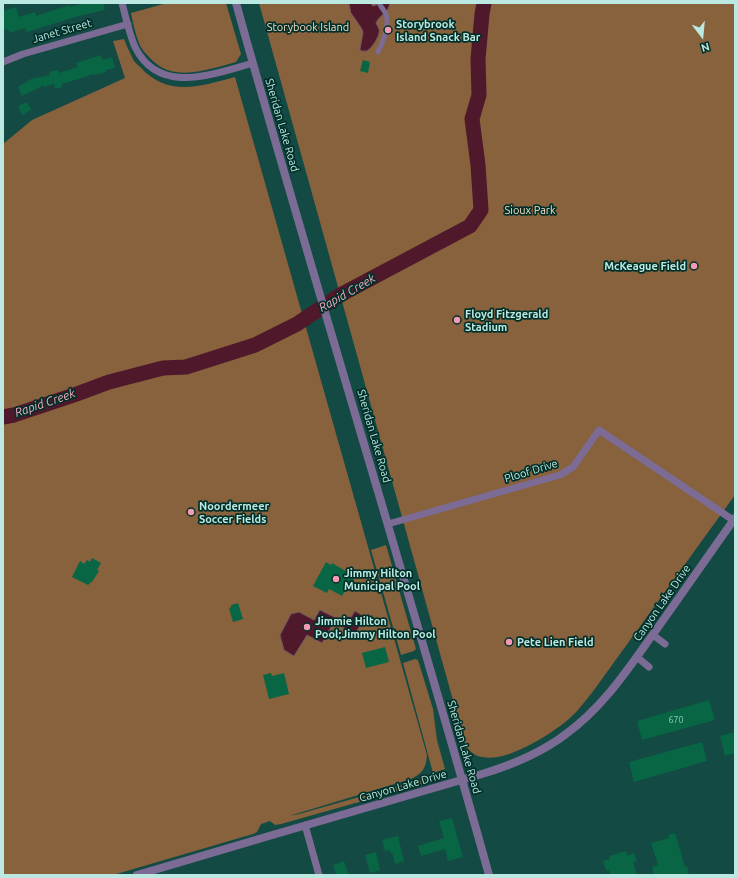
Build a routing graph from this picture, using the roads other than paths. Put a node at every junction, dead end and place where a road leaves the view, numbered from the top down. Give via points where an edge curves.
1 (122, 3) edge
2 (236, 3) edge
3 (379, 3) edge
4 (128, 24) junction
5 (378, 52) dead end
6 (3, 62) edge
7 (253, 63) junction
8 (734, 519) edge
9 (388, 524) junction
10 (652, 635) junction
11 (665, 644) dead end
12 (637, 657) junction
13 (649, 667) dead end
14 (462, 780) junction
15 (305, 825) junction
16 (137, 875) edge
17 (319, 875) edge
18 (489, 875) edge

1 - 4 street
2 - 7 street, Sheridan Lake Road
3 - 5 street via 386,14 387,24
4 - 6 street, Janet Street
4 - 7 street via 136,48 144,60 159,72 176,78 195,78
7 - 9 street, Sheridan Lake Road
8 - 9 street, Ploof Drive via 599,430 573,467 560,475
8 - 10 street, Canyon Lake Drive
9 - 14 street, Sheridan Lake Road
10 - 11 street
10 - 12 street, Canyon Lake Drive
12 - 13 street
12 - 14 street, Canyon Lake Drive via 600,705 566,734 523,759
14 - 15 street, Canyon Lake Drive
14 - 18 street, Sheridan Lake Road
15 - 16 street, Canyon Lake Drive
15 - 17 street

